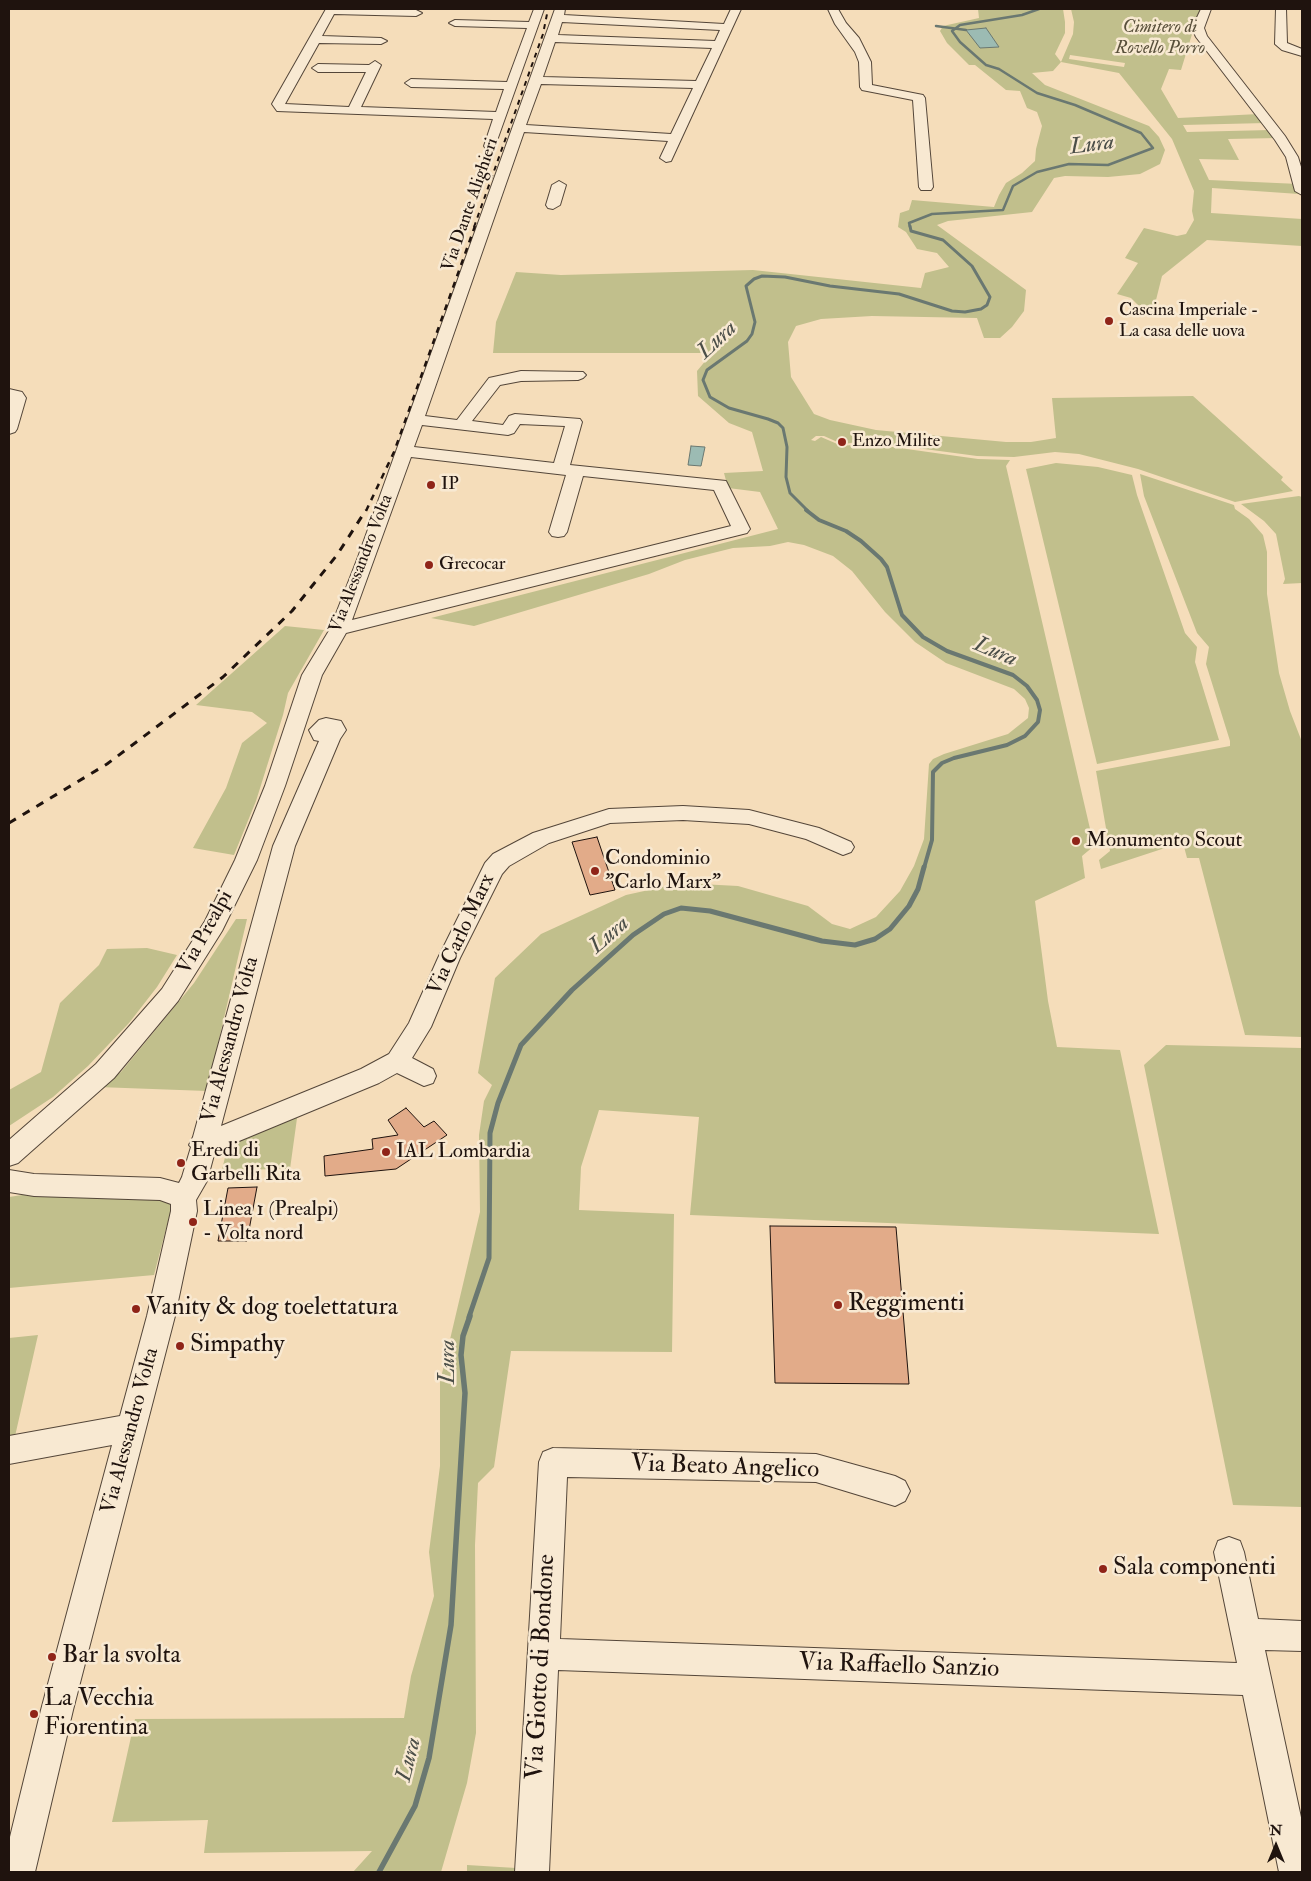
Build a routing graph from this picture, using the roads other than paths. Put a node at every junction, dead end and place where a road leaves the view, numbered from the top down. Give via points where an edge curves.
1 (736, 9) edge
2 (833, 9) edge
3 (1206, 9) edge
4 (1281, 9) edge
5 (331, 10) edge
6 (416, 13) dead end
7 (479, 14) dead end
8 (559, 14) edge
9 (536, 16) edge
10 (455, 23) dead end
11 (726, 27) junction
12 (552, 38) junction
13 (314, 39) junction
14 (381, 41) dead end
15 (719, 44) junction
16 (308, 51) junction
17 (325, 52) dead end
18 (1302, 53) edge
19 (318, 68) dead end
20 (537, 80) junction
21 (411, 83) dead end
22 (700, 85) junction
23 (511, 86) junction
24 (353, 111) junction
25 (501, 116) junction
26 (519, 128) junction
27 (675, 138) junction
28 (490, 146) dead end
29 (666, 158) dead end
30 (559, 185) dead end
31 (926, 187) dead end
32 (1302, 191) edge
33 (553, 206) dead end
34 (578, 375) dead end
35 (9, 394) edge
36 (418, 417) junction
37 (461, 425) junction
38 (9, 429) edge
39 (406, 451) junction
40 (569, 470) junction
41 (558, 532) dead end
42 (339, 629) junction
43 (298, 710) joint
44 (331, 736) dead end
45 (843, 847) dead end
46 (396, 1060) junction
47 (424, 1076) dead end
48 (52, 1119) junction
49 (9, 1135) edge
50 (202, 1144) junction
51 (9, 1155) edge
52 (9, 1180) edge
53 (34, 1186) junction
54 (9, 1189) edge
55 (183, 1198) junction
56 (132, 1428) junction
57 (9, 1450) edge
58 (553, 1462) joint
59 (895, 1491) dead end
60 (1228, 1552) dead end
61 (1246, 1634) junction
62 (1302, 1636) edge
63 (543, 1654) junction
64 (1256, 1680) junction
65 (18, 1872) edge
66 (532, 1872) edge
67 (1296, 1872) edge

1 - 11 street
2 - 31 street via 861,52 865,62 866,87 919,98
3 - 32 street via 1198,28 1202,37 1281,139 1292,157
4 - 18 street via 1281,44
5 - 6 street
5 - 13 street
7 - 9 street
8 - 11 street
8 - 12 street, Via Dante Alighieri
9 - 10 street
9 - 23 street
11 - 15 street
12 - 15 street
12 - 20 street, Via Dante Alighieri
13 - 14 street
13 - 16 street
15 - 22 street
16 - 17 street
16 - 24 street via 279,106
19 - 24 street via 374,67
20 - 22 street
20 - 26 street, Via Dante Alighieri
21 - 23 street
22 - 27 street
23 - 25 street
24 - 25 street via 425,118
25 - 28 street
26 - 27 street
26 - 36 street, Via Dante Alighieri
27 - 29 street
30 - 33 street
34 - 37 street via 521,376 495,381
35 - 38 street via 18,398
36 - 37 street
36 - 39 street, Via Alessandro Volta
37 - 40 street via 508,430 515,419 574,422
39 - 40 street
39 - 42 street, Via Alessandro Volta
40 - 41 street
40 - 42 street via 720,485 741,529
42 - 43 street, Via Alessandro Volta via 312,674
43 - 48 street, Via Prealpi via 275,786 246,860 214,926 170,995 105,1071
44 - 50 street, Via Alessandro Volta via 284,846
45 - 46 street, Via Carlo Marx via 812,833 749,817 683,813 608,816 541,838 501,860 493,869 419,1027
46 - 47 street
46 - 50 street, Via Carlo Marx via 370,1076
48 - 49 street, Via Prealpi
48 - 51 street, Via Prealpi
50 - 55 street, Via Alessandro Volta via 194,1181
52 - 53 street
53 - 54 street
53 - 55 street via 160,1189
55 - 56 street, Via Alessandro Volta via 184,1211
56 - 57 street
56 - 65 street, Via Alessandro Volta via 57,1710
58 - 59 street, Via Beato Angelico via 816,1468
58 - 63 street, Via Giotto di Bondone
60 - 61 street
61 - 62 street
61 - 64 street
63 - 64 street, Via Raffaello Sanzio
63 - 66 street, Via Giotto di Bondone
64 - 67 street

